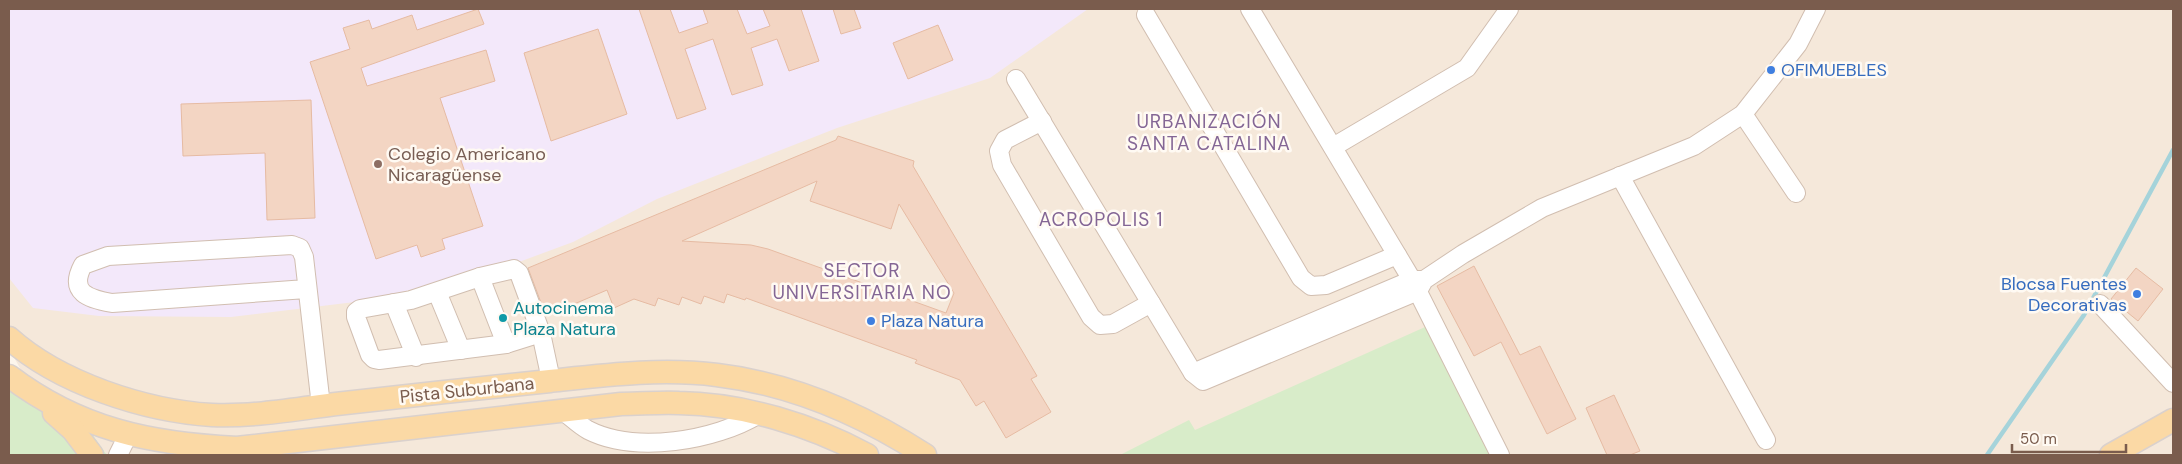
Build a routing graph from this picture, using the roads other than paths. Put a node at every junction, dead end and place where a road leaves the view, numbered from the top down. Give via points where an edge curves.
1 (1250, 9) edge
2 (1509, 9) edge
3 (1816, 9) edge
4 (1146, 15) dead end
5 (1016, 79) dead end
6 (1743, 114) junction
7 (1042, 121) junction
8 (1333, 147) junction
9 (1620, 176) junction
10 (1796, 193) dead end
11 (1397, 255) junction
12 (480, 277) junction
13 (1418, 284) junction
14 (306, 289) junction
15 (437, 292) junction
16 (394, 303) junction
17 (1151, 303) junction
18 (2100, 304) dead end
19 (541, 332) junction
20 (9, 338) edge
21 (506, 344) junction
22 (461, 350) junction
23 (416, 357) junction
24 (9, 376) edge
25 (551, 380) junction
26 (2173, 383) edge
27 (35, 396) junction
28 (345, 403) junction
29 (321, 406) junction
30 (564, 411) junction
31 (758, 414) junction
32 (2171, 422) edge
33 (130, 433) junction
34 (1766, 440) dead end
35 (158, 448) edge
36 (631, 449) edge
37 (649, 449) edge
38 (92, 455) edge
39 (118, 455) edge
40 (867, 455) edge
41 (925, 455) edge
42 (1500, 455) edge
43 (2111, 455) edge

1 - 8 street
2 - 8 street via 1467,68
3 - 6 street via 1798,44
4 - 11 street via 1301,278 1311,286 1326,285
5 - 7 street
6 - 9 street via 1694,146
6 - 10 street
7 - 17 street
7 - 17 street via 1005,140 999,151 1002,165 1091,317 1100,325 1114,324
8 - 11 street
9 - 13 street via 1542,208
9 - 34 street
11 - 13 street
12 - 15 street
12 - 19 street via 514,269
12 - 21 street
13 - 17 street via 1202,382 1193,374
13 - 42 street
14 - 14 street via 304,257 300,248 292,245 108,256 83,265 78,275 79,288 85,296 112,303
14 - 29 street
15 - 16 street
15 - 22 street
16 - 23 street
16 - 23 street via 356,312 370,355 379,360
18 - 26 street
19 - 21 street
19 - 25 street
20 - 29 main road, Pista Suburbana via 61,373 120,398 215,415
21 - 22 street
22 - 23 street
24 - 27 main road, Pista Suburbana
25 - 28 main road, Pista Suburbana
25 - 41 main road, Pista Suburbana via 674,372 763,383 815,398 894,435
27 - 33 main road, Pista Suburbana via 83,421
27 - 38 main road via 73,430
28 - 29 main road, Pista Suburbana
28 - 33 main road via 296,415 229,422 145,420
30 - 31 main road, Pista Suburbana via 621,404 680,403
30 - 35 main road, Pista Suburbana via 237,448
30 - 36 street via 588,430
31 - 37 street via 743,424
31 - 40 main road, Pista Suburbana via 832,437
32 - 43 main road
33 - 35 main road, Pista Suburbana
33 - 39 street
36 - 37 street

